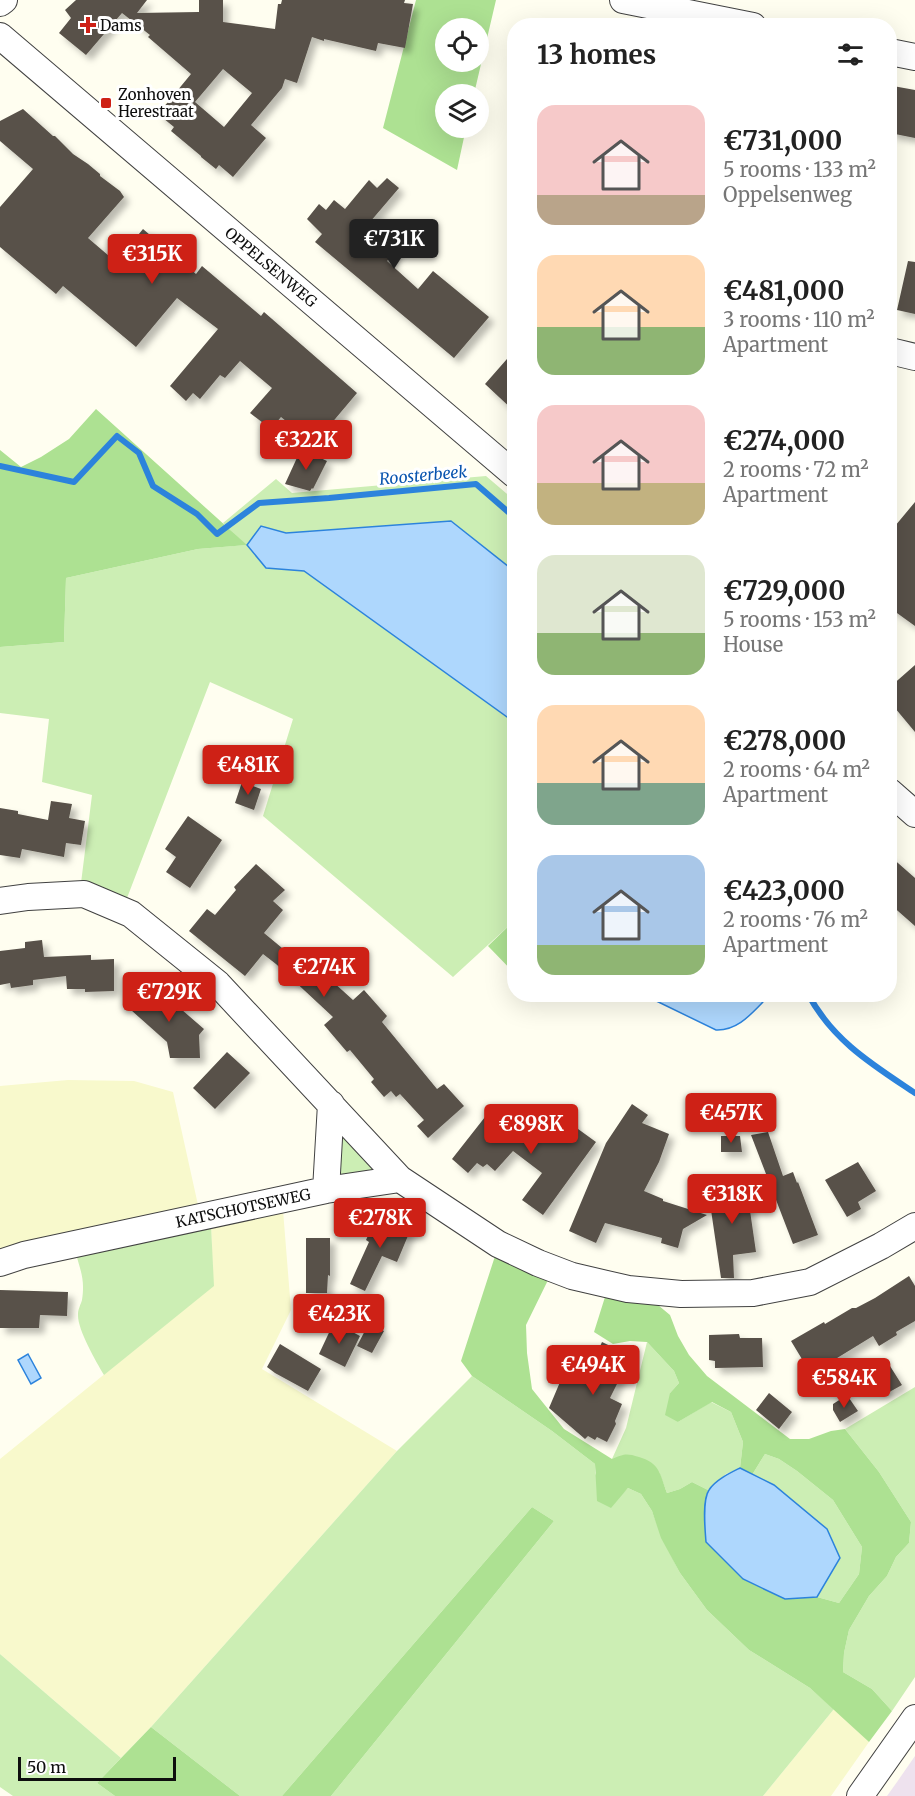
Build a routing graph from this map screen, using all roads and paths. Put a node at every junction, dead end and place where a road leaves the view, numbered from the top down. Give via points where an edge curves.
1 (4, 0) edge
2 (623, 0) edge
3 (0, 3) edge
4 (713, 18) edge
5 (0, 36) edge
6 (897, 53) edge
7 (915, 57) edge
8 (897, 353) edge
9 (915, 357) edge
10 (507, 468) edge
11 (897, 798) edge
12 (915, 814) edge
13 (0, 901) edge
14 (331, 1104) junction
15 (400, 1179) junction
16 (326, 1190) junction
17 (915, 1226) edge
18 (0, 1263) edge
19 (915, 1718) edge
20 (860, 1796) edge

1 - 3 street
2 - 4 street
5 - 10 street, OPPELSENWEG
6 - 7 street
8 - 9 street
11 - 12 street
13 - 14 street via 84,894 131,914 218,984
14 - 15 street
14 - 16 street
15 - 16 street, KATSCHOTSEWEG
15 - 17 street via 498,1244 537,1263 628,1289 681,1294 753,1293 810,1282
16 - 18 street, KATSCHOTSEWEG
19 - 20 street

